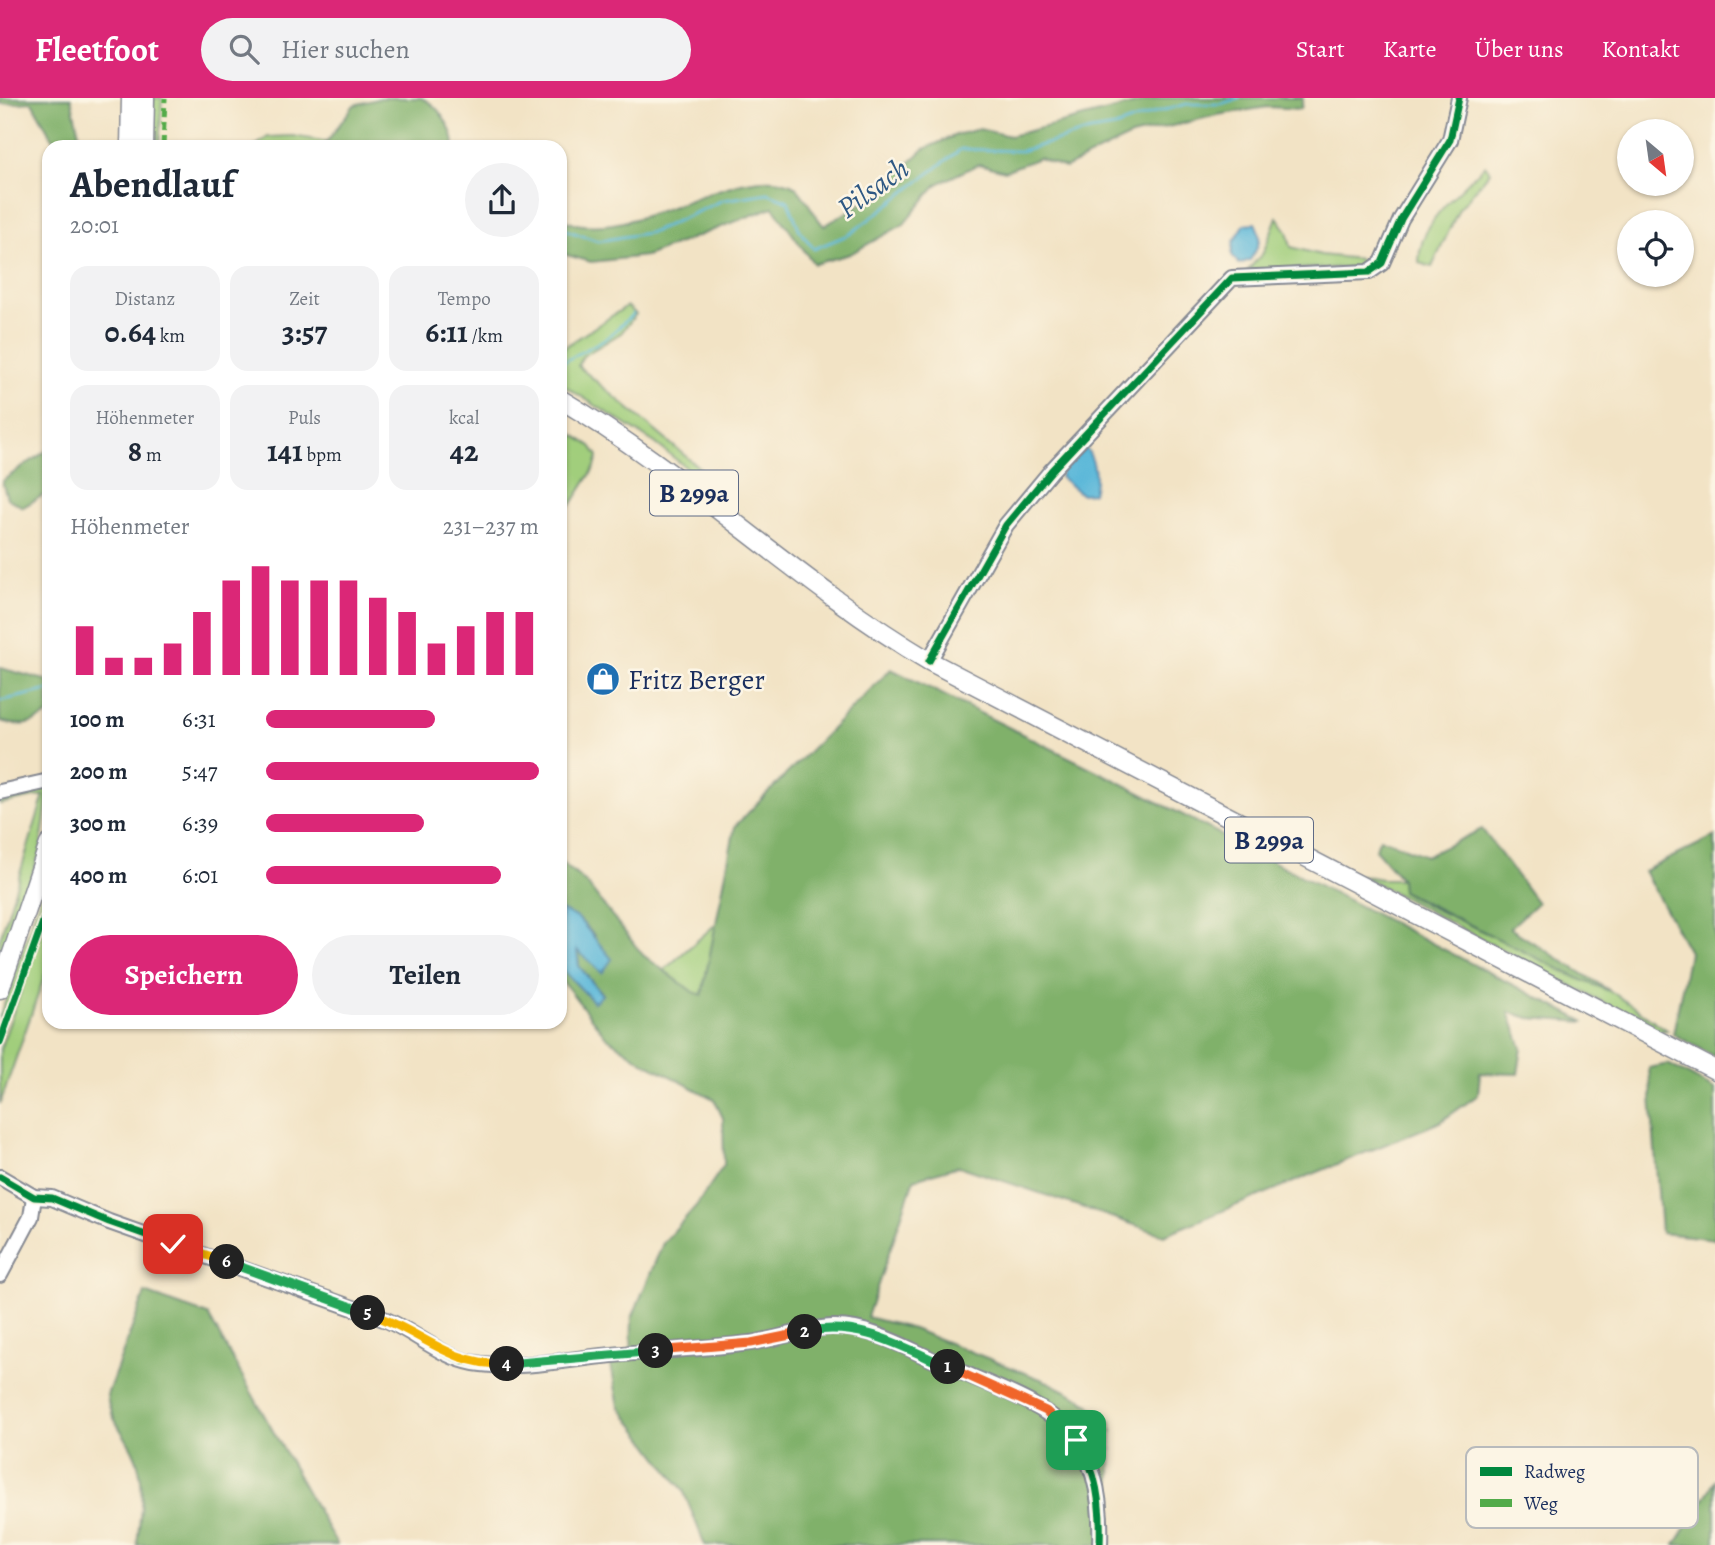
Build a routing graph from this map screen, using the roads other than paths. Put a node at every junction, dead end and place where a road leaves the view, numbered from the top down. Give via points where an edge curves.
1 (131, 98) edge
2 (145, 98) edge
3 (1459, 98) edge
4 (130, 140) edge
5 (144, 140) edge
6 (567, 404) edge
7 (929, 662) junction
8 (42, 783) edge
9 (0, 792) edge
10 (42, 865) edge
11 (0, 989) edge
12 (1715, 1070) edge
13 (0, 1177) edge
14 (34, 1197) junction
15 (0, 1275) edge
16 (1100, 1545) edge

1 - 4 main road
2 - 5 main road
3 - 7 street via 1450,140 1401,219 1382,263 1369,272 1232,278 1051,471 1006,526
6 - 7 main road, B 299a via 630,444 853,613
7 - 12 main road, B 299a
8 - 9 street
10 - 11 main road
13 - 14 street
14 - 15 street via 31,1217
14 - 16 street via 52,1198 384,1319 474,1363 536,1363 751,1343 821,1328 863,1331 1028,1402 1062,1423 1093,1470 1101,1504

